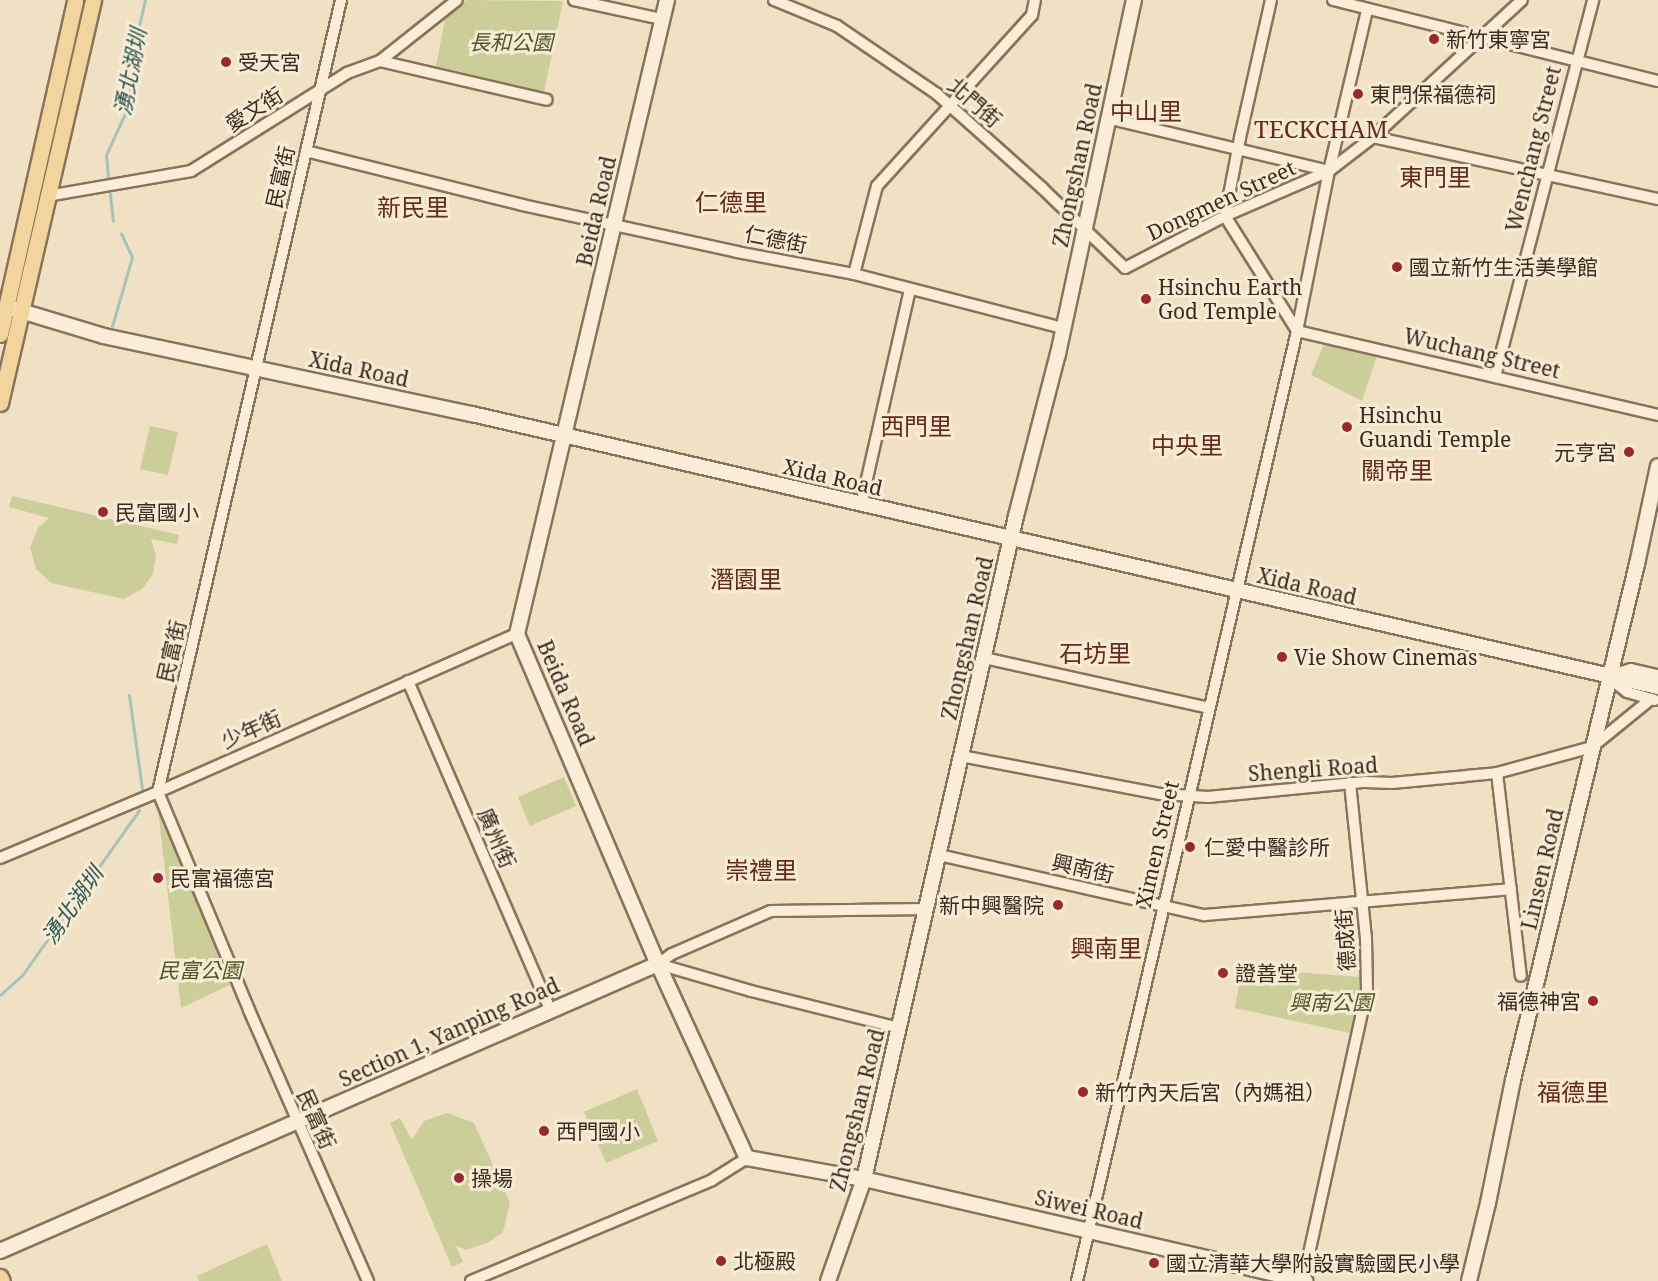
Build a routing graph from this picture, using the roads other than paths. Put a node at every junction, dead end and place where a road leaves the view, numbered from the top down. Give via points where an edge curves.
1 (75, 0) edge
2 (93, 0) edge
3 (341, 0) edge
4 (457, 0) edge
5 (574, 0) edge
6 (667, 0) edge
7 (774, 0) edge
8 (1035, 0) edge
9 (1134, 0) edge
10 (1271, 0) edge
11 (1333, 0) edge
12 (1522, 0) edge
13 (1593, 0) edge
14 (1366, 10) junction
15 (662, 19) junction
16 (1480, 38) junction
17 (1575, 60) junction
18 (380, 61) junction
19 (1658, 81) edge
20 (320, 90) junction
21 (547, 100) dead end
22 (951, 106) junction
23 (1107, 118) junction
24 (1373, 137) junction
25 (1237, 150) junction
26 (306, 151) junction
27 (1329, 171) junction
28 (1548, 175) junction
29 (47, 196) junction
30 (1658, 199) edge
31 (1226, 216) junction
32 (614, 225) junction
33 (1084, 228) junction
34 (1125, 268) joint
35 (854, 274) junction
36 (910, 289) junction
37 (9, 308) edge
38 (1063, 328) junction
39 (1297, 331) junction
40 (0, 334) edge
41 (256, 369) junction
42 (1495, 377) junction
43 (0, 403) edge
44 (1658, 415) edge
45 (564, 436) junction
46 (1658, 466) edge
47 (861, 505) junction
48 (1011, 540) junction
49 (1235, 590) junction
50 (517, 634) junction
51 (984, 658) junction
52 (1658, 675) edge
53 (1608, 677) junction
54 (408, 681) junction
55 (1656, 695) edge
56 (1209, 708) junction
57 (1592, 747) junction
58 (961, 756) junction
59 (1497, 773) junction
60 (1350, 783) junction
61 (158, 792) junction
62 (1188, 795) junction
63 (939, 855) junction
64 (0, 858) edge
65 (1510, 889) junction
66 (1362, 901) junction
67 (1163, 906) junction
68 (926, 909) junction
69 (658, 964) junction
70 (1521, 976) dead end
71 (551, 1011) junction
72 (899, 1028) junction
73 (297, 1121) junction
74 (747, 1158) junction
75 (864, 1179) junction
76 (1088, 1231) junction
77 (0, 1251) edge
78 (368, 1281) edge
79 (471, 1281) edge
80 (828, 1281) edge
81 (1077, 1281) edge
82 (1304, 1281) edge
83 (1468, 1281) edge

1 - 37 main road
2 - 29 main road
3 - 20 street, 民富街
4 - 18 street, 愛文街
5 - 15 street
6 - 15 street, Beida Road
7 - 22 street, 北門街 via 837,26
8 - 22 street via 1032,15
9 - 23 street, Zhongshan Road
10 - 25 street
11 - 14 street
12 - 16 street, Dongmen Street
13 - 17 street, Wenchang Street
14 - 16 street
14 - 27 street, Ximen Street
15 - 32 street, Beida Road
16 - 17 street
16 - 24 street, Dongmen Street
17 - 19 street
17 - 28 street, Wenchang Street
18 - 20 street, 愛文街 via 347,73
18 - 21 street
20 - 26 street, 民富街
20 - 29 street, 愛文街 via 190,171
22 - 33 street, 北門街
22 - 35 street via 877,186
23 - 25 street
23 - 33 street, Zhongshan Road
24 - 27 street, Dongmen Street
24 - 28 street
25 - 27 street
25 - 31 street
26 - 32 street, 仁德街
26 - 41 street, 民富街
27 - 31 street, Dongmen Street
27 - 39 street, Ximen Street
28 - 30 street
28 - 42 street, Wenchang Street
29 - 37 main road
31 - 34 street, Dongmen Street
31 - 39 street
32 - 35 street, 仁德街
32 - 45 street, Beida Road
33 - 34 street, 北門街
33 - 38 street, Zhongshan Road
35 - 36 street, 仁德街
36 - 38 street, 仁德街
36 - 47 street
37 - 40 main road
37 - 41 street, Xida Road via 104,336
37 - 43 main road
38 - 48 street, Zhongshan Road
39 - 42 street, Wuchang Street
39 - 49 street, Ximen Street
41 - 45 street, Xida Road
41 - 61 street, 民富街
42 - 44 street, Wuchang Street
45 - 47 street, Xida Road
45 - 50 street, Beida Road
46 - 53 street, Linsen Road
47 - 48 street, Xida Road
48 - 49 street, Xida Road
48 - 51 street, Zhongshan Road
49 - 53 street, Xida Road
49 - 56 street, Ximen Street
50 - 54 street, 少年街
50 - 69 street, Beida Road
51 - 56 street
51 - 58 street, Zhongshan Road
52 - 53 street via 1631,669
53 - 55 street, Xida Road
53 - 57 street, Linsen Road
54 - 61 street, 少年街
54 - 71 street, 廣州街
55 - 57 street, Shengli Road
56 - 62 street, Ximen Street
57 - 59 street, Shengli Road
57 - 83 street, Linsen Road
58 - 62 street, Shengli Road via 1161,794
58 - 63 street, Zhongshan Road
59 - 60 street, Shengli Road
59 - 65 street
60 - 62 street, Shengli Road via 1208,797
60 - 66 street, 德成街
61 - 64 street, 少年街
61 - 73 street, 民富街
62 - 67 street, Ximen Street
63 - 67 street, 興南街
63 - 68 street, Zhongshan Road
65 - 66 street, 興南街
65 - 70 street
66 - 67 street, 興南街 via 1204,915
66 - 82 street, 德成街 via 1367,990
67 - 76 street, Ximen Street
68 - 69 street, Section 1, Yanping Road via 771,911 672,954
68 - 72 street, Zhongshan Road
69 - 71 street, Section 1, Yanping Road
69 - 72 street
69 - 74 street, Beida Road
71 - 73 street, Section 1, Yanping Road
72 - 75 street, Zhongshan Road
73 - 77 street, Section 1, Yanping Road
73 - 78 street, 民富街
74 - 75 street
74 - 79 street via 712,1180
75 - 76 street, Siwei Road
75 - 80 street, Zhongshan Road
76 - 81 street, Ximen Street
76 - 82 street, Siwei Road

